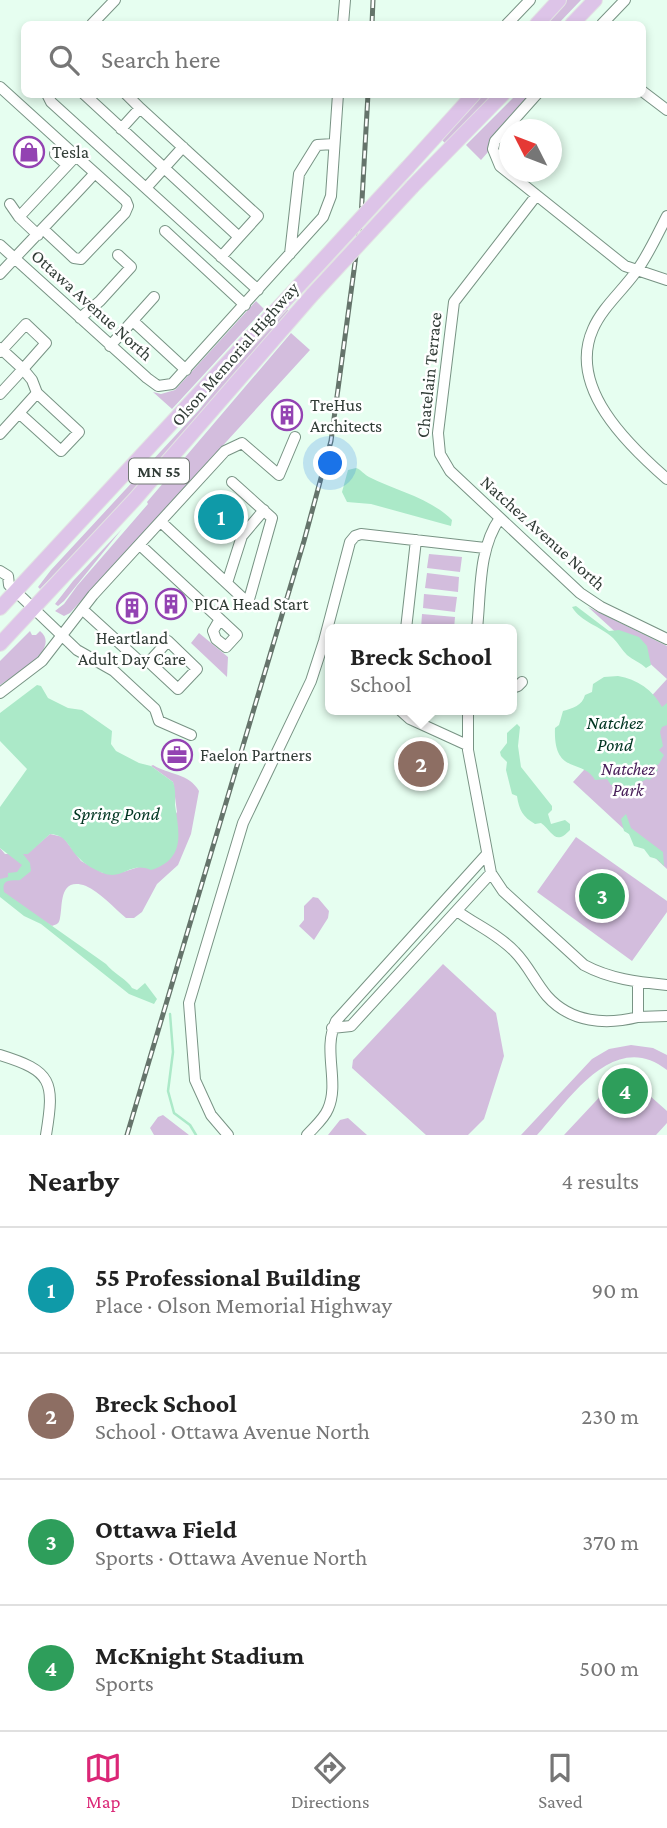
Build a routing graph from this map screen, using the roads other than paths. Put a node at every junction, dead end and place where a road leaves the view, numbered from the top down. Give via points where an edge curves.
1 (114, 0) edge
2 (345, 0) edge
3 (530, 0) edge
4 (559, 0) edge
5 (586, 0) edge
6 (595, 0) edge
7 (625, 0) edge
8 (95, 21) edge
9 (343, 21) edge
10 (513, 21) edge
11 (540, 21) edge
12 (568, 21) edge
13 (575, 21) edge
14 (605, 21) edge
15 (0, 87) edge
16 (646, 94) edge
17 (49, 98) edge
18 (88, 98) edge
19 (130, 98) edge
20 (338, 98) edge
21 (470, 98) edge
22 (499, 98) edge
23 (533, 98) edge
24 (140, 108) junction
25 (667, 110) edge
26 (121, 129) junction
27 (334, 144) junction
28 (184, 147) junction
29 (55, 154) dead end
30 (76, 156) junction
31 (67, 165) junction
32 (164, 169) junction
33 (95, 173) junction
34 (146, 188) junction
35 (536, 196) junction
36 (10, 204) dead end
37 (667, 216) edge
38 (19, 217) junction
39 (165, 231) dead end
40 (41, 232) junction
41 (239, 237) junction
42 (0, 245) edge
43 (290, 254) junction
44 (118, 255) dead end
45 (221, 257) junction
46 (14, 258) junction
47 (636, 271) junction
48 (0, 274) edge
49 (667, 280) edge
50 (258, 290) junction
51 (154, 297) dead end
52 (245, 305) junction
53 (80, 318) junction
54 (133, 321) junction
55 (110, 346) junction
56 (1, 350) edge
57 (23, 369) junction
58 (186, 370) junction
59 (37, 393) junction
60 (0, 394) edge
61 (19, 413) junction
62 (0, 434) edge
63 (295, 436) dead end
64 (442, 459) joint
65 (667, 478) edge
66 (232, 482) dead end
67 (264, 510) junction
68 (500, 518) junction
69 (161, 522) junction
70 (416, 540) junction
71 (140, 545) junction
72 (485, 548) junction
73 (0, 570) edge
74 (227, 583) junction
75 (9, 587) edge
76 (0, 608) edge
77 (33, 609) junction
78 (82, 609) junction
79 (220, 619) dead end
80 (329, 624) edge
81 (407, 624) edge
82 (477, 624) edge
83 (62, 637) junction
84 (325, 638) edge
85 (667, 639) edge
86 (0, 644) edge
87 (149, 662) junction
88 (0, 693) edge
89 (406, 715) edge
90 (468, 715) edge
91 (191, 735) dead end
92 (467, 745) junction
93 (486, 855) junction
94 (491, 873) junction
95 (457, 911) junction
96 (638, 982) junction
97 (667, 985) edge
98 (667, 1016) edge
99 (638, 1017) junction
100 (332, 1028) junction
101 (0, 1055) edge
102 (46, 1135) edge
103 (228, 1135) edge
104 (307, 1135) edge

1 - 8 street
2 - 9 street
3 - 10 street
4 - 11 main road
5 - 12 main road
6 - 13 main road
7 - 14 street
15 - 30 street
16 - 25 street
17 - 34 street
18 - 26 street
19 - 24 street
20 - 27 street
21 - 75 main road, Olson Memorial Highway / MN 55, bridge via 318,265
22 - 77 main road, Olson Memorial Highway / MN 55, bridge via 313,293
23 - 35 street via 501,132 493,149 500,166
24 - 26 street
24 - 28 street
26 - 32 street
27 - 43 street via 328,208
27 - 43 street via 317,145 299,174
28 - 32 street
28 - 41 street via 258,216
29 - 31 street
30 - 31 street
30 - 33 street
31 - 38 street
32 - 34 street
32 - 41 street
33 - 40 street
33 - 40 street via 126,201 125,213 81,259
34 - 45 street
35 - 47 street
35 - 64 street, Chatelain Terrace via 454,302 438,433
36 - 38 street
37 - 47 street
38 - 40 street
39 - 52 street
40 - 46 street
41 - 45 street
42 - 46 street, Ottawa Avenue North
43 - 50 street
44 - 53 street via 131,267
45 - 50 street
46 - 48 street
46 - 53 street, Ottawa Avenue North
47 - 49 street
47 - 65 street via 591,331 589,373 611,422
50 - 52 street
51 - 54 street
52 - 58 street
53 - 55 street, Ottawa Avenue North
54 - 55 street
54 - 58 street
55 - 58 street, Ottawa Avenue North via 163,387
56 - 57 street
56 - 57 street via 26,324 46,342
57 - 59 street
57 - 60 street
59 - 61 street
59 - 61 street via 79,432 61,451
61 - 62 street
63 - 69 street via 279,475 242,443 225,451
64 - 68 street, Natchez Avenue North
66 - 67 street
67 - 74 street via 242,536
67 - 74 street via 272,518 248,603
68 - 72 street
68 - 85 street, Natchez Avenue North via 586,598
69 - 71 street
69 - 74 street
70 - 72 street
70 - 80 street via 355,536
70 - 81 street
71 - 78 street
71 - 79 street
72 - 82 street
73 - 75 street via 8,576
75 - 76 main road, Olson Memorial Highway / MN 55
75 - 77 street
77 - 83 street
77 - 86 main road, Olson Memorial Highway / MN 55
78 - 83 street
78 - 87 street via 138,660
83 - 88 street via 34,669
83 - 91 street via 114,671 155,709 159,721
84 - 103 street via 311,681 248,809 189,1003 195,1080 211,1115
87 - 87 street via 178,689 197,669 168,641
89 - 92 street
90 - 92 street
92 - 93 street
93 - 94 street
93 - 100 street
94 - 95 street
94 - 96 street via 503,891 584,965
95 - 99 street via 506,944 563,1010 603,1022
95 - 100 street via 351,1026
96 - 97 street
96 - 99 street
98 - 99 street
100 - 104 street via 329,1108
101 - 102 street via 29,1064 44,1075 49,1094

